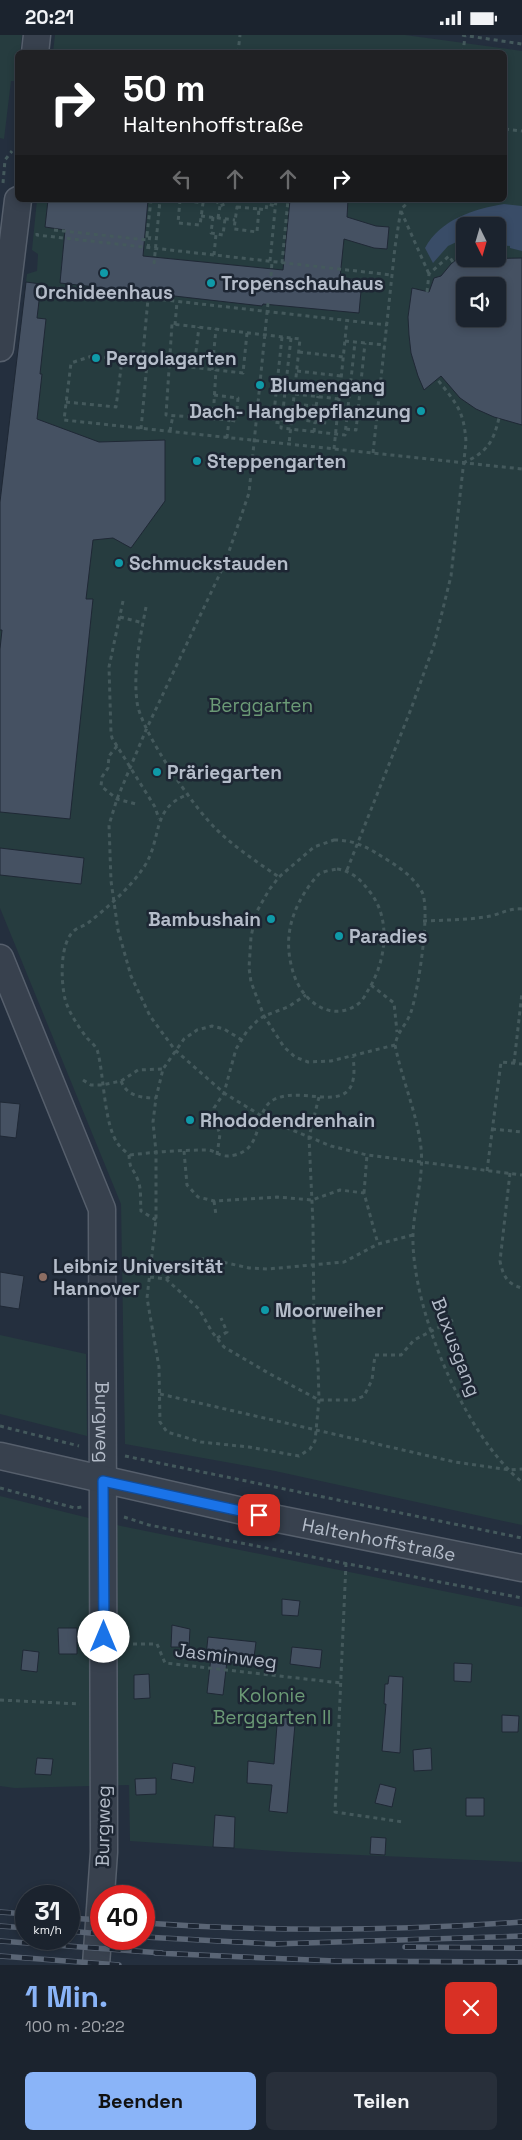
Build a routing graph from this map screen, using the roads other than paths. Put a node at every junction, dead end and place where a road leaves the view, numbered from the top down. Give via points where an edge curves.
1 (38, 35) edge
2 (36, 50) edge
3 (10, 193) edge
4 (0, 348) edge
5 (0, 957) edge
6 (0, 1456) edge
7 (103, 1481) junction
8 (522, 1568) edge
9 (96, 1965) edge

1 - 2 street
3 - 4 street
5 - 7 street, Burgweg via 102,1209 92,1448
6 - 7 street, Haltenhoffstraße
7 - 8 street, Haltenhoffstraße
7 - 9 street, Burgweg via 92,1509 104,1704 104,1852

